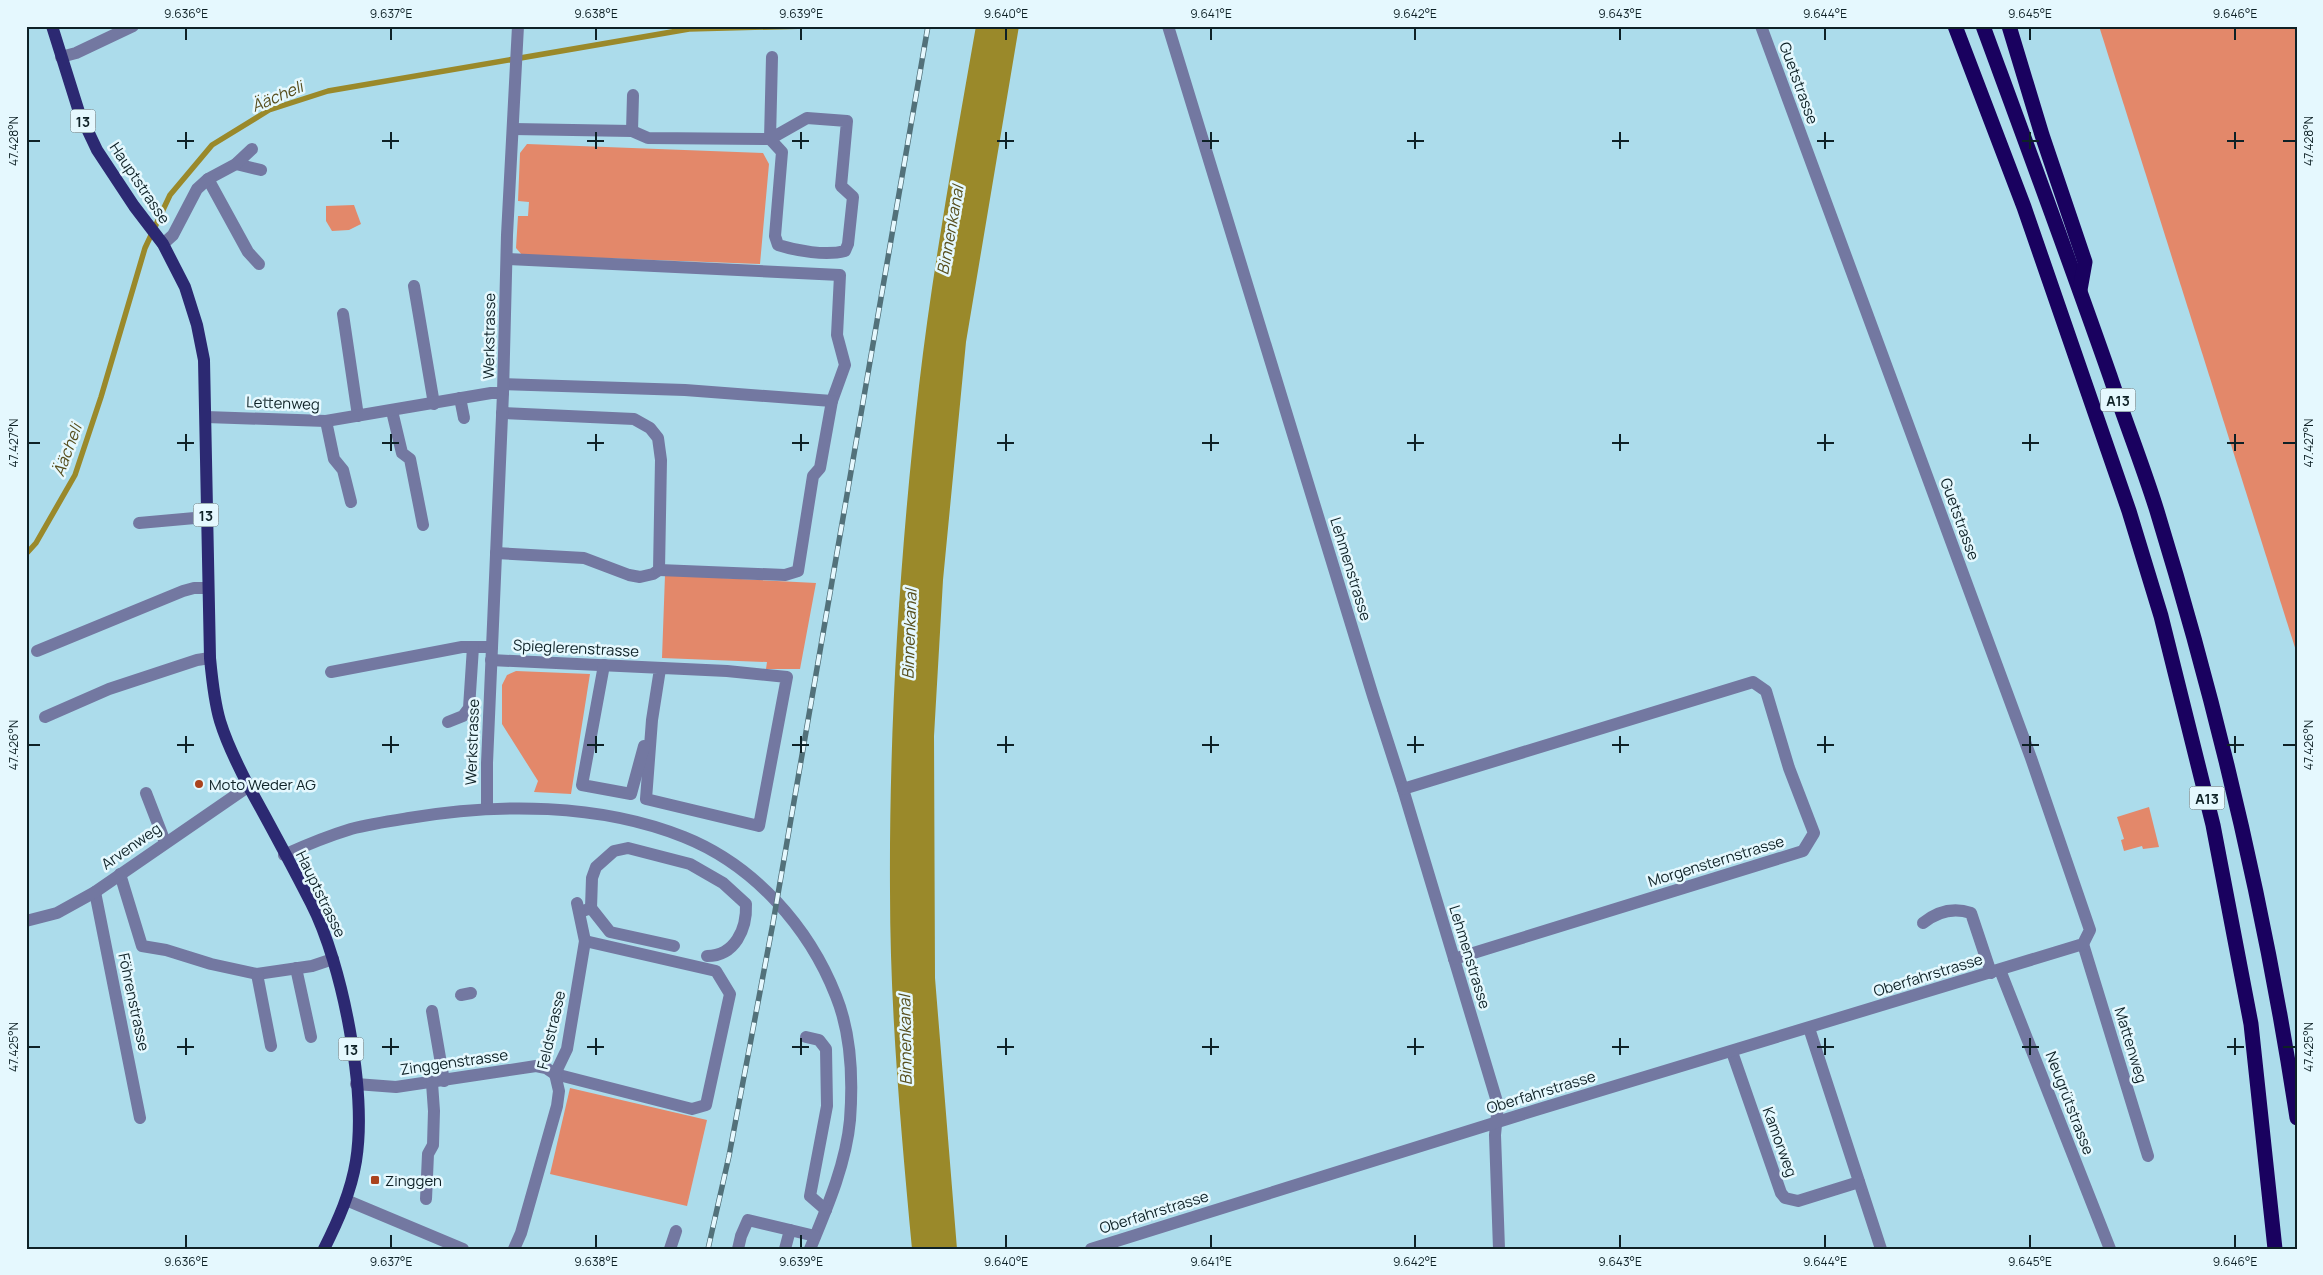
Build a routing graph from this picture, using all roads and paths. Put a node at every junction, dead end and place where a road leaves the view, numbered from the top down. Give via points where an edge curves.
1 (52, 26) edge
2 (133, 26) edge
3 (518, 26) edge
4 (1168, 26) edge
5 (1761, 26) edge
6 (1955, 26) edge
7 (1983, 26) edge
8 (2009, 26) edge
9 (61, 56) junction
10 (772, 56) dead end
11 (633, 95) dead end
12 (513, 129) junction
13 (632, 131) junction
14 (770, 139) junction
15 (252, 149) dead end
16 (236, 164) junction
17 (261, 170) dead end
18 (208, 179) junction
19 (163, 244) junction
20 (507, 259) junction
21 (259, 264) dead end
22 (414, 286) dead end
23 (2080, 292) junction
24 (343, 314) dead end
25 (503, 389) junction
26 (460, 398) junction
27 (832, 401) junction
28 (434, 404) junction
29 (392, 410) junction
30 (502, 413) junction
31 (358, 416) junction
32 (206, 417) junction
33 (464, 418) dead end
34 (326, 420) junction
35 (351, 502) dead end
36 (206, 517) junction
37 (138, 523) dead end
38 (423, 525) dead end
39 (496, 553) junction
40 (658, 570) junction
41 (208, 588) junction
42 (473, 647) junction
43 (492, 647) junction
44 (38, 651) dead end
45 (210, 658) junction
46 (492, 660) junction
47 (604, 665) junction
48 (660, 669) junction
49 (331, 672) dead end
50 (45, 717) dead end
51 (652, 720) junction
52 (448, 722) dead end
53 (249, 786) junction
54 (1403, 789) junction
55 (146, 793) dead end
56 (487, 809) junction
57 (165, 842) junction
58 (284, 855) junction
59 (120, 874) junction
60 (95, 892) junction
61 (591, 908) junction
62 (26, 921) edge
63 (1923, 923) dead end
64 (585, 941) junction
65 (2083, 944) junction
66 (674, 946) dead end
67 (707, 956) dead end
68 (333, 959) junction
69 (1454, 959) junction
70 (296, 968) junction
71 (1996, 971) junction
72 (257, 974) junction
73 (432, 1011) dead end
74 (1810, 1028) junction
75 (311, 1037) dead end
76 (806, 1037) dead end
77 (270, 1046) dead end
78 (1732, 1052) junction
79 (555, 1074) junction
80 (438, 1082) junction
81 (356, 1084) junction
82 (140, 1118) dead end
83 (2297, 1118) edge
84 (1496, 1123) junction
85 (2148, 1156) dead end
86 (1859, 1182) junction
87 (346, 1200) junction
88 (426, 1200) dead end
89 (826, 1210) junction
90 (790, 1230) junction
91 (676, 1231) dead end
92 (815, 1236) junction
93 (324, 1249) edge
94 (462, 1249) edge
95 (514, 1249) edge
96 (670, 1249) edge
97 (738, 1249) edge
98 (785, 1249) edge
99 (810, 1249) edge
100 (1091, 1249) edge
101 (1499, 1249) edge
102 (1881, 1249) edge
103 (2110, 1249) edge
104 (2275, 1249) edge

1 - 9 main road, Hauptstrasse / 13
2 - 9 street via 76,53
3 - 12 street, Werkstrasse
4 - 54 street, Lehmenstrasse
5 - 65 street, Guetstrasse via 2031,758 2090,930
6 - 104 highway, A13 via 2024,207 2129,511 2161,616 2213,825 2251,1024
7 - 23 highway, A13
8 - 23 highway, A13 via 2085,262
9 - 19 main road, Hauptstrasse / 13 via 79,112 94,142 134,206
10 - 14 street
11 - 13 street
12 - 13 street
12 - 20 street, Werkstrasse
13 - 14 street via 648,138
14 - 14 street via 806,118 847,121 841,186 853,197 845,251 789,249 778,245 775,236 782,152
15 - 16 street, Hauptstrasse
16 - 17 street
16 - 18 street, Hauptstrasse
18 - 19 street, Hauptstrasse via 197,190 173,235
18 - 21 street via 248,252
19 - 32 main road, Hauptstrasse / 13 via 185,287 196,325 204,360
20 - 25 street, Werkstrasse
20 - 27 street via 840,275 838,335 845,365
22 - 28 street
23 - 83 highway, A13 via 2156,508 2212,704 2240,815 2279,1005
24 - 31 street
25 - 26 street, Lettenweg
25 - 27 street, Lettenweg via 684,390
25 - 30 street, Werkstrasse
26 - 28 street, Lettenweg
26 - 33 street
27 - 40 street via 820,468 813,476 798,571 785,574
28 - 29 street, Lettenweg
29 - 31 street, Lettenweg
29 - 38 street via 402,453 410,459
30 - 39 street, Werkstrasse
30 - 40 street via 634,419 650,428 658,438 661,460
31 - 34 street, Lettenweg
32 - 34 street, Lettenweg
32 - 36 main road, Hauptstrasse / 13
34 - 35 street via 334,459 344,470
36 - 37 street
36 - 41 main road, Hauptstrasse / 13
39 - 40 street via 543,561 584,558 629,576 640,577
39 - 43 street, Werkstrasse
41 - 44 street via 183,592
41 - 45 main road, Hauptstrasse / 13
42 - 43 street
42 - 49 street
42 - 52 street via 469,708 463,716
43 - 46 street, Werkstrasse
45 - 50 street via 109,689
45 - 53 main road, Hauptstrasse / 13 via 220,721 236,763
46 - 47 street, Spieglerenstrasse
46 - 56 street, Werkstrasse
47 - 48 street, Spieglerenstrasse
47 - 51 street via 582,785 631,794
48 - 51 street
48 - 51 street, Spieglerenstrasse via 787,677 759,826 646,799
53 - 57 street, Arvenweg
53 - 58 main road, Hauptstrasse / 13
54 - 69 street, Lehmenstrasse
54 - 69 street, Morgensternstrasse via 1753,682 1766,690 1789,768 1814,832 1803,851
55 - 57 street
56 - 58 street via 440,813 353,829
56 - 89 street via 561,810 655,827 715,852 752,878 784,909 810,944 836,996 846,1032 851,1085 850,1122
57 - 59 street, Arvenweg
58 - 68 main road, Hauptstrasse / 13 via 312,905
59 - 60 street, Arvenweg
59 - 72 street via 142,946
60 - 62 street, Arvenweg via 56,913
60 - 82 street, Föhrenstrasse
61 - 64 street, Feldstrasse via 577,908
61 - 66 street via 610,932
61 - 67 street via 596,867 614,851 628,848 690,864 723,883 746,904 743,931 730,948 718,956
63 - 71 street, Neugrütstrasse via 1934,914 1958,909 1971,914
64 - 79 street, Feldstrasse via 567,1049
64 - 79 street, Zinggenstrasse via 716,971 730,994 706,1105 692,1109
65 - 71 street
65 - 85 street, Mattenweg
68 - 70 street
68 - 81 main road, Hauptstrasse / 13
69 - 84 street, Lehmenstrasse via 1498,1105
70 - 72 street
70 - 75 street
71 - 74 street, Oberfahrstrasse
71 - 103 street, Neugrütstrasse
72 - 77 street
73 - 80 street
74 - 78 street, Oberfahrstrasse
74 - 86 street
76 - 89 street via 819,1040 826,1049 827,1106 810,1196
78 - 84 street, Oberfahrstrasse
78 - 86 street, Kamorweg via 1785,1198 1798,1201
79 - 80 street, Zinggenstrasse via 536,1066
79 - 95 street, Feldstrasse via 559,1091 557,1106
80 - 81 street, Zinggenstrasse via 396,1087
80 - 88 street via 433,1145 428,1154
81 - 87 main road, Hauptstrasse / 13 via 358,1145
84 - 100 street, Oberfahrstrasse
84 - 101 street, Lehmenstrasse
86 - 102 street
87 - 93 main road, Hauptstrasse / 13
87 - 94 street
89 - 92 street
90 - 92 street
90 - 97 street via 748,1220
90 - 98 street
91 - 96 street
92 - 99 street

